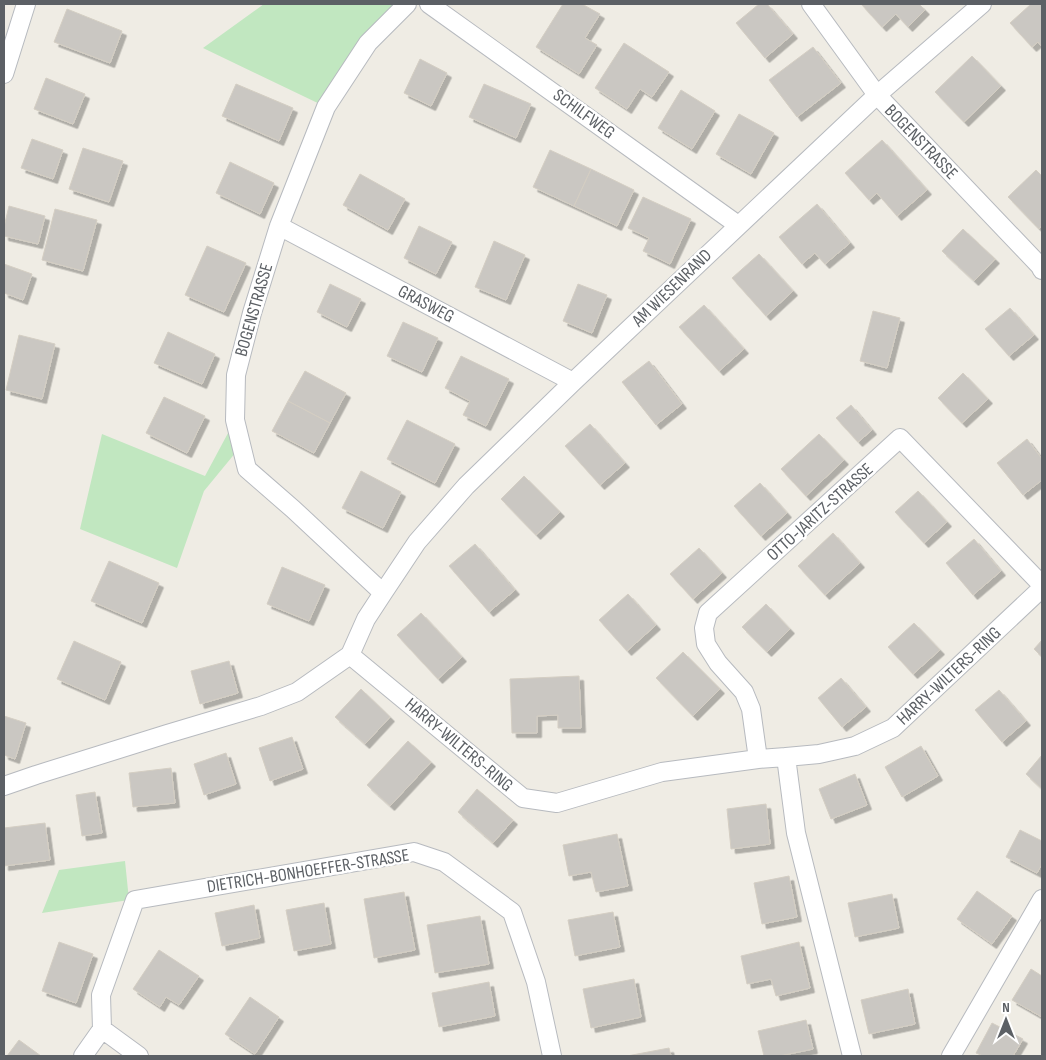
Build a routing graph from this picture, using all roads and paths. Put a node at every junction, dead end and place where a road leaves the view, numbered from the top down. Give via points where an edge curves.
1 (26, 4) edge
2 (407, 4) edge
3 (429, 4) edge
4 (811, 4) edge
5 (982, 4) edge
6 (4, 74) edge
7 (877, 95) junction
8 (738, 225) junction
9 (279, 226) junction
10 (1042, 270) edge
11 (573, 382) junction
12 (1042, 586) edge
13 (383, 592) junction
14 (350, 655) junction
15 (786, 757) junction
16 (758, 759) junction
17 (4, 786) edge
18 (1042, 899) edge
19 (102, 1030) junction
20 (83, 1056) edge
21 (139, 1056) edge
22 (552, 1056) edge
23 (852, 1056) edge
24 (951, 1056) edge

1 - 6 street
2 - 9 street, BOGENSTRASSE via 368,42 326,107
3 - 8 street, SCHILFWEG
4 - 7 street, BOGENSTRASSE
5 - 7 street, AM WIESENRAND
7 - 8 street, AM WIESENRAND
7 - 10 street, BOGENSTRASSE
8 - 11 street, AM WIESENRAND
9 - 11 street, GRASWEG
9 - 13 street, BOGENSTRASSE via 236,375 234,420 247,469
11 - 13 street, AM WIESENRAND via 466,486 417,542
12 - 15 street, HARRY-WILTERS-RING via 893,728 856,746
12 - 16 street, OTTO-JARITZ-STRASSE via 900,438 708,613 704,628 706,644 744,692 751,710
13 - 14 street via 366,619
14 - 16 street, HARRY-WILTERS-RING via 523,798 556,803 662,772
14 - 17 street via 297,692 261,706
15 - 16 street, HARRY-WILTERS-RING
15 - 23 street via 796,832
18 - 24 street
19 - 20 street
19 - 21 street
19 - 22 street, DIETRICH-BONHOEFFER-STRASSE via 101,995 135,900 414,852 444,862 512,912 536,982

